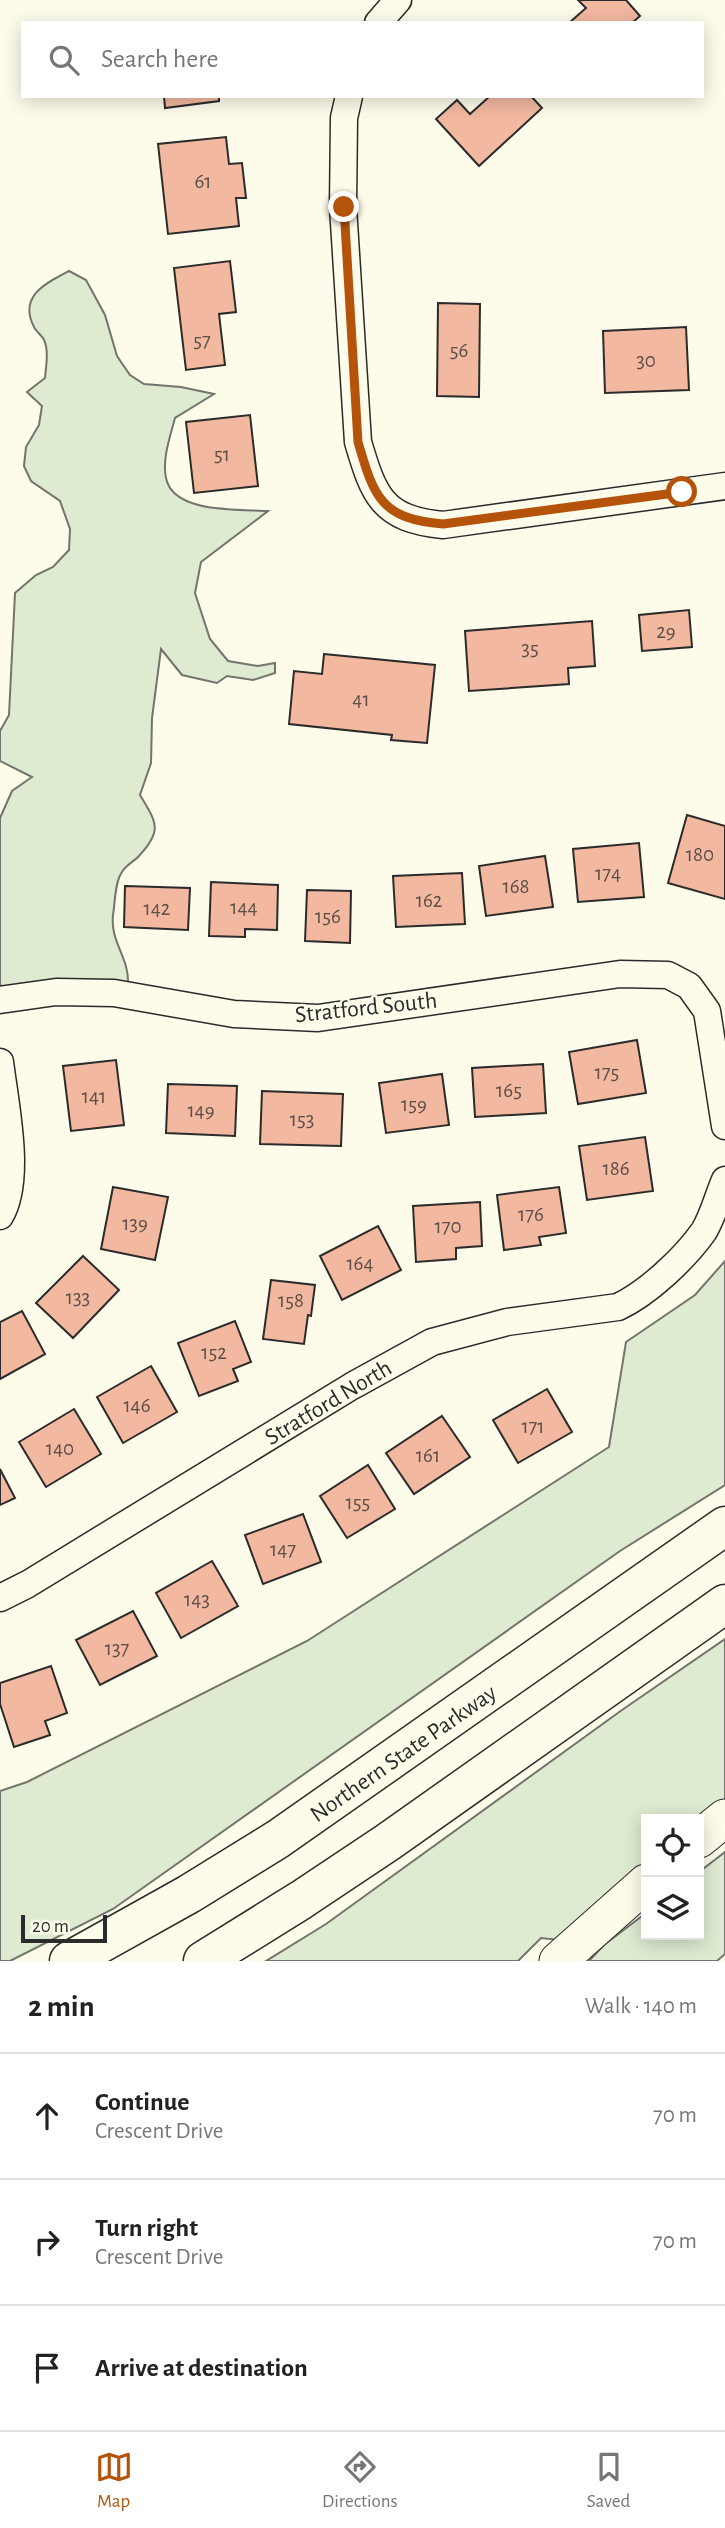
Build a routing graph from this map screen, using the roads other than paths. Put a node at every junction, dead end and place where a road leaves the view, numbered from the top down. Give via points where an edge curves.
1 (398, 0) edge
2 (380, 21) edge
3 (349, 98) edge
4 (725, 486) edge
5 (0, 1000) edge
6 (0, 1062) edge
7 (725, 1126) edge
8 (725, 1180) edge
9 (0, 1216) edge
10 (725, 1526) edge
11 (0, 1598) edge
12 (725, 1604) edge
13 (725, 1818) edge
14 (704, 1835) edge
15 (641, 1887) edge
16 (69, 1961) edge
17 (203, 1961) edge
18 (558, 1961) edge

1 - 2 street
3 - 4 street via 344,118 344,207 358,442 378,496 396,514 443,524
5 - 7 street, Stratford South via 56,992 114,993 234,1014 318,1018 620,974 668,975 689,986 707,1012
6 - 9 street via 10,1182
8 - 11 street, Stratford North via 704,1230 661,1279 634,1300 618,1307 507,1322 432,1342
10 - 16 highway, Northern State Parkway via 278,1839
12 - 17 highway via 388,1842
13 - 14 main road
15 - 18 main road

